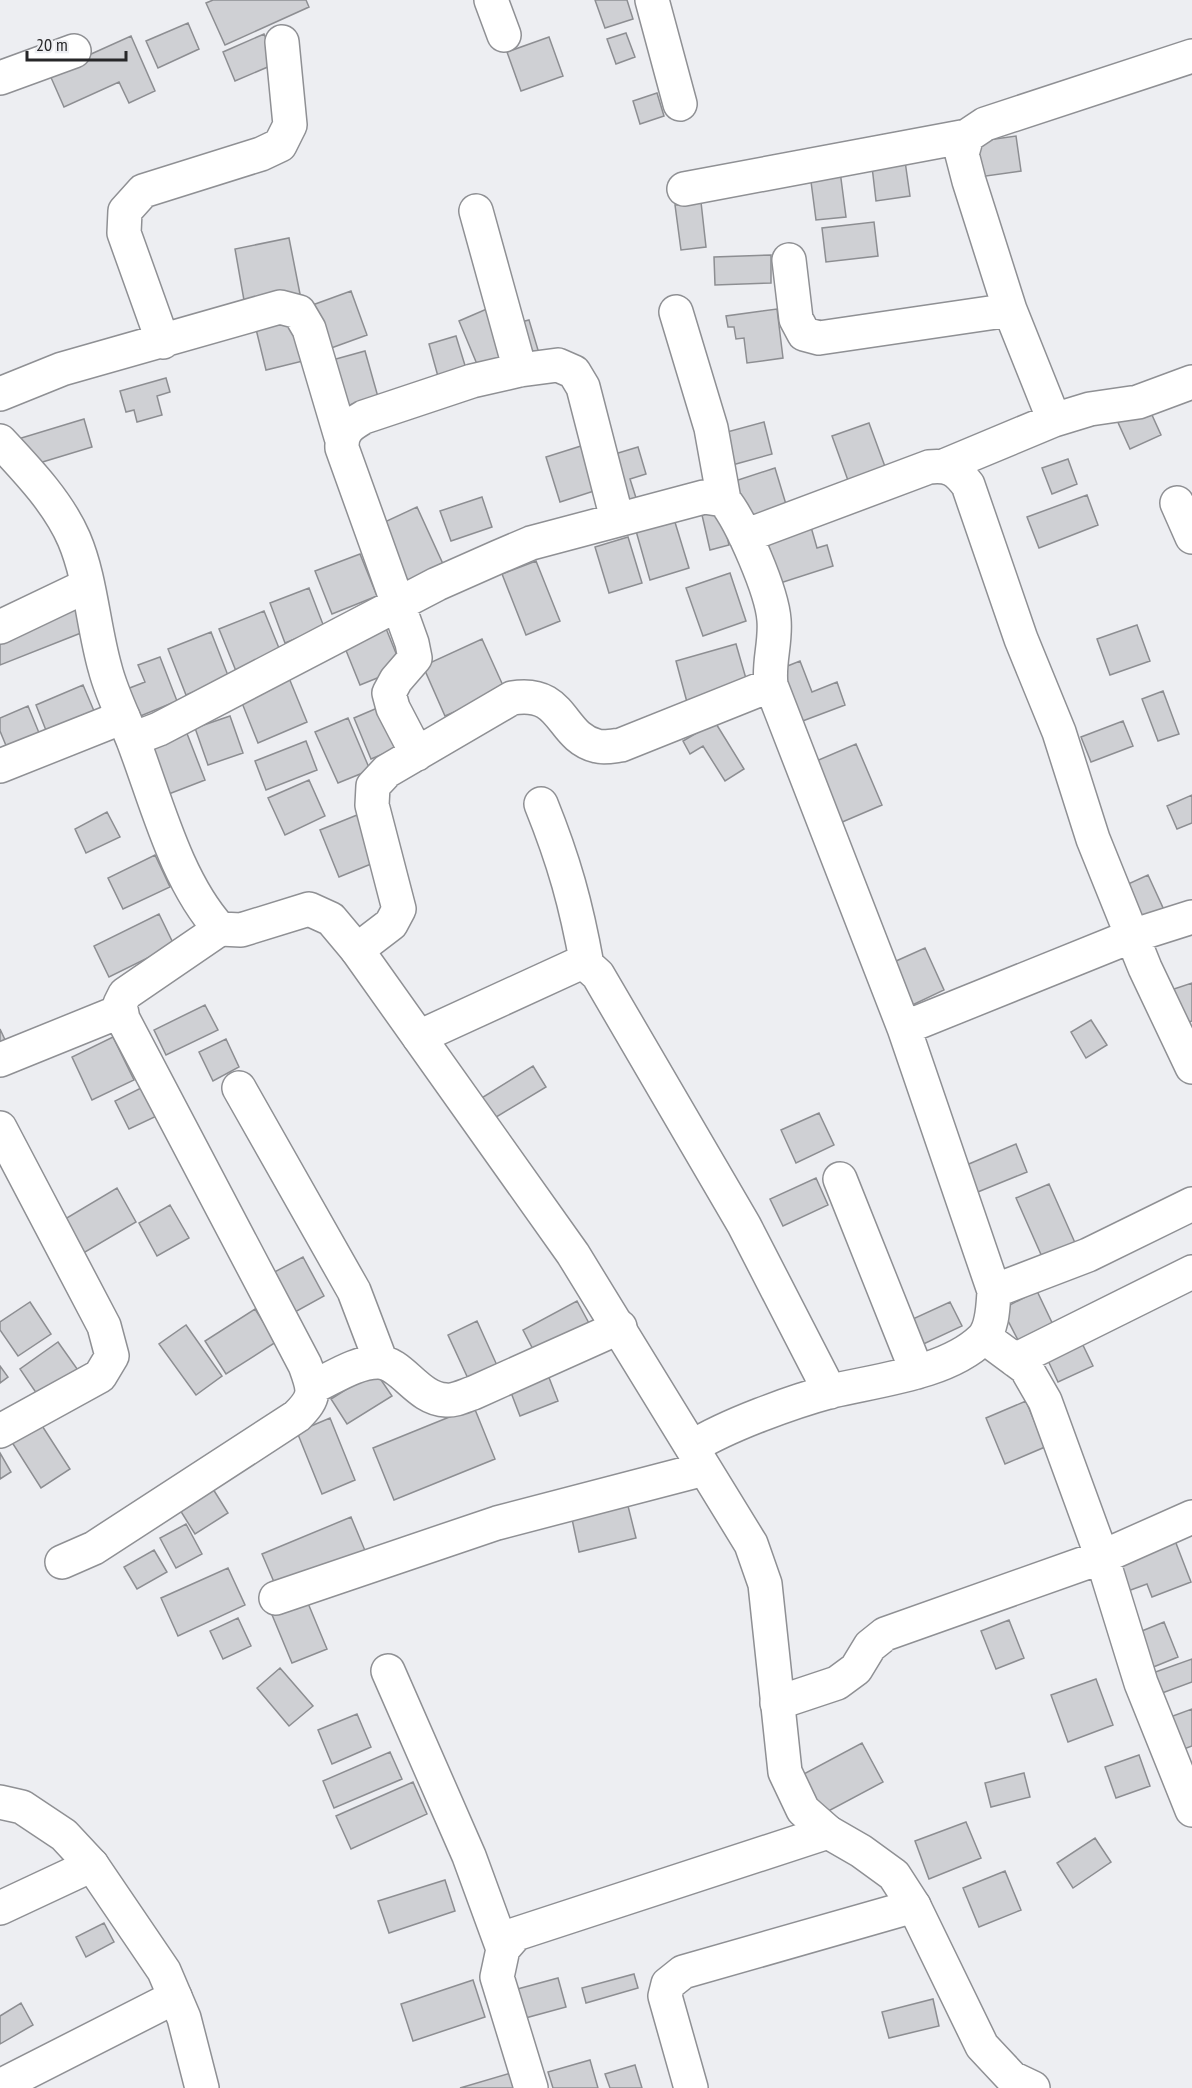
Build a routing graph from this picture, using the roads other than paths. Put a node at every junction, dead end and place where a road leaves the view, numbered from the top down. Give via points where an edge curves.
1 (491, 0) edge
2 (652, 0) edge
3 (504, 35) dead end
4 (282, 42) dead end
5 (74, 51) dead end
6 (1192, 56) edge
7 (0, 78) edge
8 (680, 104) dead end
9 (967, 136) junction
10 (684, 189) dead end
11 (476, 212) dead end
12 (789, 260) dead end
13 (1010, 310) junction
14 (676, 312) dead end
15 (163, 342) junction
16 (520, 370) junction
17 (1192, 382) edge
18 (0, 393) edge
19 (1054, 420) junction
20 (342, 437) junction
21 (1, 444) edge
22 (946, 465) junction
23 (724, 500) junction
24 (1177, 503) dead end
25 (617, 519) junction
26 (745, 536) junction
27 (1192, 537) edge
28 (86, 586) junction
29 (398, 605) junction
30 (0, 627) edge
31 (771, 685) junction
32 (128, 728) junction
33 (417, 754) junction
34 (0, 766) edge
35 (541, 804) dead end
36 (1192, 917) edge
37 (220, 929) junction
38 (1132, 936) junction
39 (357, 950) junction
40 (587, 965) junction
41 (121, 1011) junction
42 (904, 1028) junction
43 (419, 1037) junction
44 (0, 1060) edge
45 (1192, 1067) edge
46 (239, 1088) dead end
47 (0, 1128) edge
48 (840, 1179) dead end
49 (1192, 1204) edge
50 (1192, 1272) edge
51 (994, 1291) junction
52 (620, 1327) junction
53 (984, 1337) junction
54 (1015, 1360) junction
55 (381, 1362) junction
56 (917, 1372) junction
57 (313, 1387) junction
58 (830, 1392) junction
59 (0, 1431) edge
60 (698, 1458) junction
61 (1192, 1517) edge
62 (1102, 1557) junction
63 (62, 1562) dead end
64 (276, 1598) dead end
65 (388, 1671) dead end
66 (777, 1703) junction
67 (0, 1802) edge
68 (1192, 1810) edge
69 (828, 1832) junction
70 (92, 1865) junction
71 (914, 1906) junction
72 (0, 1908) edge
73 (503, 1949) junction
74 (175, 1997) junction
75 (0, 2086) edge
76 (202, 2088) edge
77 (531, 2088) edge
78 (691, 2088) edge
79 (1034, 2088) edge

1 - 3 street
2 - 8 street
4 - 15 street via 290,125 280,145 143,191 125,211 124,234
5 - 7 street
6 - 9 street via 985,124
9 - 10 street
9 - 13 street via 962,154
11 - 16 street
12 - 13 street via 796,319 804,334 819,338
13 - 19 street
14 - 23 street via 711,428
15 - 18 street via 62,369
15 - 20 street via 280,307 299,312 309,329
16 - 20 street via 472,381 364,417 350,425
16 - 25 street via 558,365 574,372 583,387
17 - 19 street via 1138,402 1090,409
19 - 22 street
20 - 29 street via 342,448
21 - 28 street via 65,520 84,568
22 - 26 street via 929,466
22 - 38 street via 968,485 1021,639 1057,727 1093,839
23 - 25 street via 704,496
23 - 26 street
24 - 27 street
25 - 29 street via 531,543
26 - 31 street via 774,618
28 - 30 street
28 - 32 street via 105,668
29 - 32 street via 159,729
29 - 33 street via 415,658 389,693
31 - 33 street via 621,745 599,747 586,742 544,699 529,695 512,698
31 - 42 street
32 - 34 street
32 - 37 street via 158,814 202,910
33 - 39 street via 387,771 373,786 372,805 399,909 391,924
35 - 40 street via 577,908
36 - 38 street
37 - 39 street via 241,930 309,909 331,919
37 - 41 street via 125,994
38 - 42 street
38 - 45 street
39 - 43 street
40 - 43 street via 576,965
40 - 58 street via 598,975 744,1226
41 - 44 street
41 - 57 street
42 - 51 street
43 - 52 street
46 - 55 street via 354,1291
47 - 59 street via 104,1326 112,1356 100,1376
48 - 56 street
49 - 51 street via 1088,1255
50 - 54 street
51 - 53 street via 993,1314
52 - 55 street via 473,1394 447,1401 432,1398
52 - 60 street
53 - 54 street
53 - 56 street via 962,1354
54 - 62 street via 1036,1382 1045,1401
55 - 57 street via 363,1364
56 - 58 street
57 - 63 street via 311,1402 297,1416 94,1548
58 - 60 street via 712,1435
60 - 64 street via 592,1500 496,1523
60 - 66 street via 752,1544 765,1584
61 - 62 street
62 - 66 street via 885,1634 870,1646 856,1669 837,1683
62 - 68 street via 1142,1683
65 - 73 street via 468,1856
66 - 69 street via 785,1772 803,1810
67 - 70 street via 22,1808 64,1834
69 - 71 street via 894,1875
69 - 73 street via 516,1934
70 - 72 street
70 - 74 street via 164,1971
71 - 78 street via 683,1972 672,1979 665,1996
71 - 79 street via 982,2046 1012,2078
73 - 77 street via 497,1977
74 - 75 street
74 - 76 street

